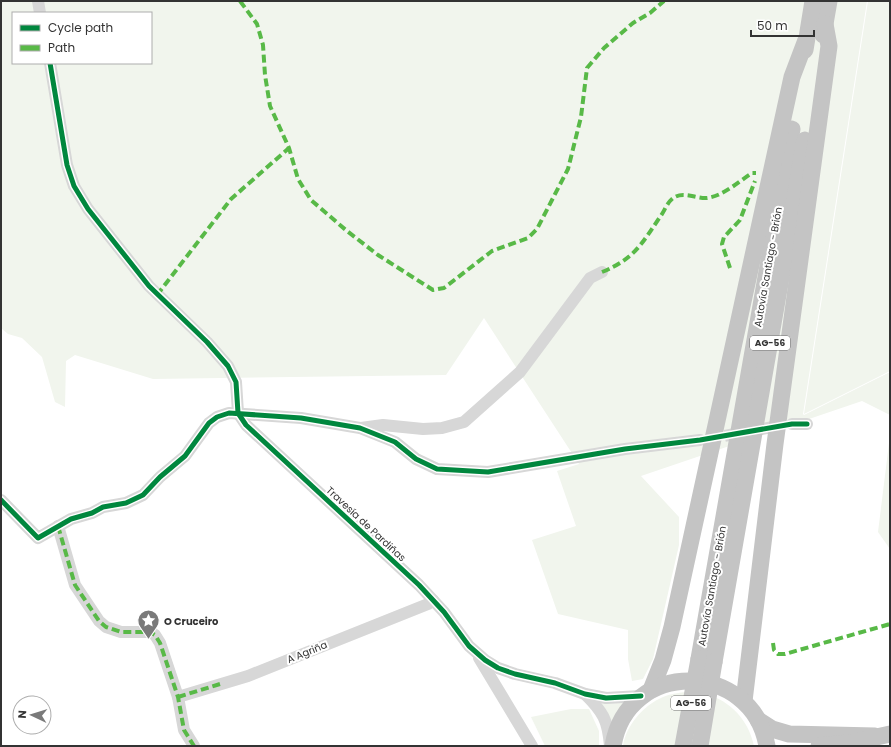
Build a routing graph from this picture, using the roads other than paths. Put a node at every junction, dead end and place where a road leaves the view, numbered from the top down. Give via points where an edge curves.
1 (38, 1) edge
2 (813, 1) edge
3 (829, 1) edge
4 (40, 12) edge
5 (825, 24) junction
6 (806, 40) junction
7 (50, 64) edge
8 (602, 272) dead end
9 (238, 413) junction
10 (792, 424) tunnel mouth
11 (807, 424) dead end
12 (360, 428) junction
13 (700, 440) tunnel mouth
14 (1, 500) edge
15 (58, 526) junction
16 (433, 600) junction
17 (476, 653) junction
18 (707, 660) junction
19 (646, 693) junction
20 (585, 694) junction
21 (178, 697) junction
22 (744, 701) junction
23 (758, 720) junction
24 (883, 735) edge
25 (194, 746) edge
26 (532, 746) edge
27 (612, 746) edge
28 (683, 746) edge
29 (700, 746) edge
30 (767, 746) edge
31 (819, 746) edge

1 - 4 street
2 - 6 highway, Autovía Santiago - Brión / AG-56
3 - 5 highway, Autovía Santiago - Brión / AG-56
5 - 18 highway, Autovía Santiago - Brión / AG-56
5 - 22 highway via 829,46 775,444
6 - 18 highway, Autovía Santiago - Brión / AG-56
6 - 19 highway via 792,77 672,627 663,660
7 - 9 street via 67,165 74,186 88,209 149,286 228,366 236,382
8 - 12 street via 590,278 520,372 464,422 442,428 384,425
9 - 12 street via 301,418
9 - 15 street via 217,417 209,423 185,456 136,500 103,507
9 - 16 street, Travesía de Pardiñas via 246,425
10 - 11 street
12 - 13 street via 395,442 416,459 437,469 488,472 625,449
14 - 15 street via 38,538
15 - 21 street via 75,584 99,621 121,632 150,632 155,635 169,666
16 - 17 street, Travesía de Pardiñas
16 - 21 street, A Agriña via 248,676
17 - 20 street via 506,671 555,683
17 - 26 street
18 - 28 highway, Autovía Santiago - Brión / AG-56, bridge
18 - 29 highway, Autovía Santiago - Brión / AG-56, bridge
19 - 20 street via 615,699
19 - 22 highway via 674,681 699,680 723,687
19 - 27 highway via 625,714
20 - 27 street via 605,718
21 - 25 street via 184,730
22 - 23 highway
23 - 24 highway via 772,729 789,734
23 - 30 highway
24 - 31 highway via 849,743

